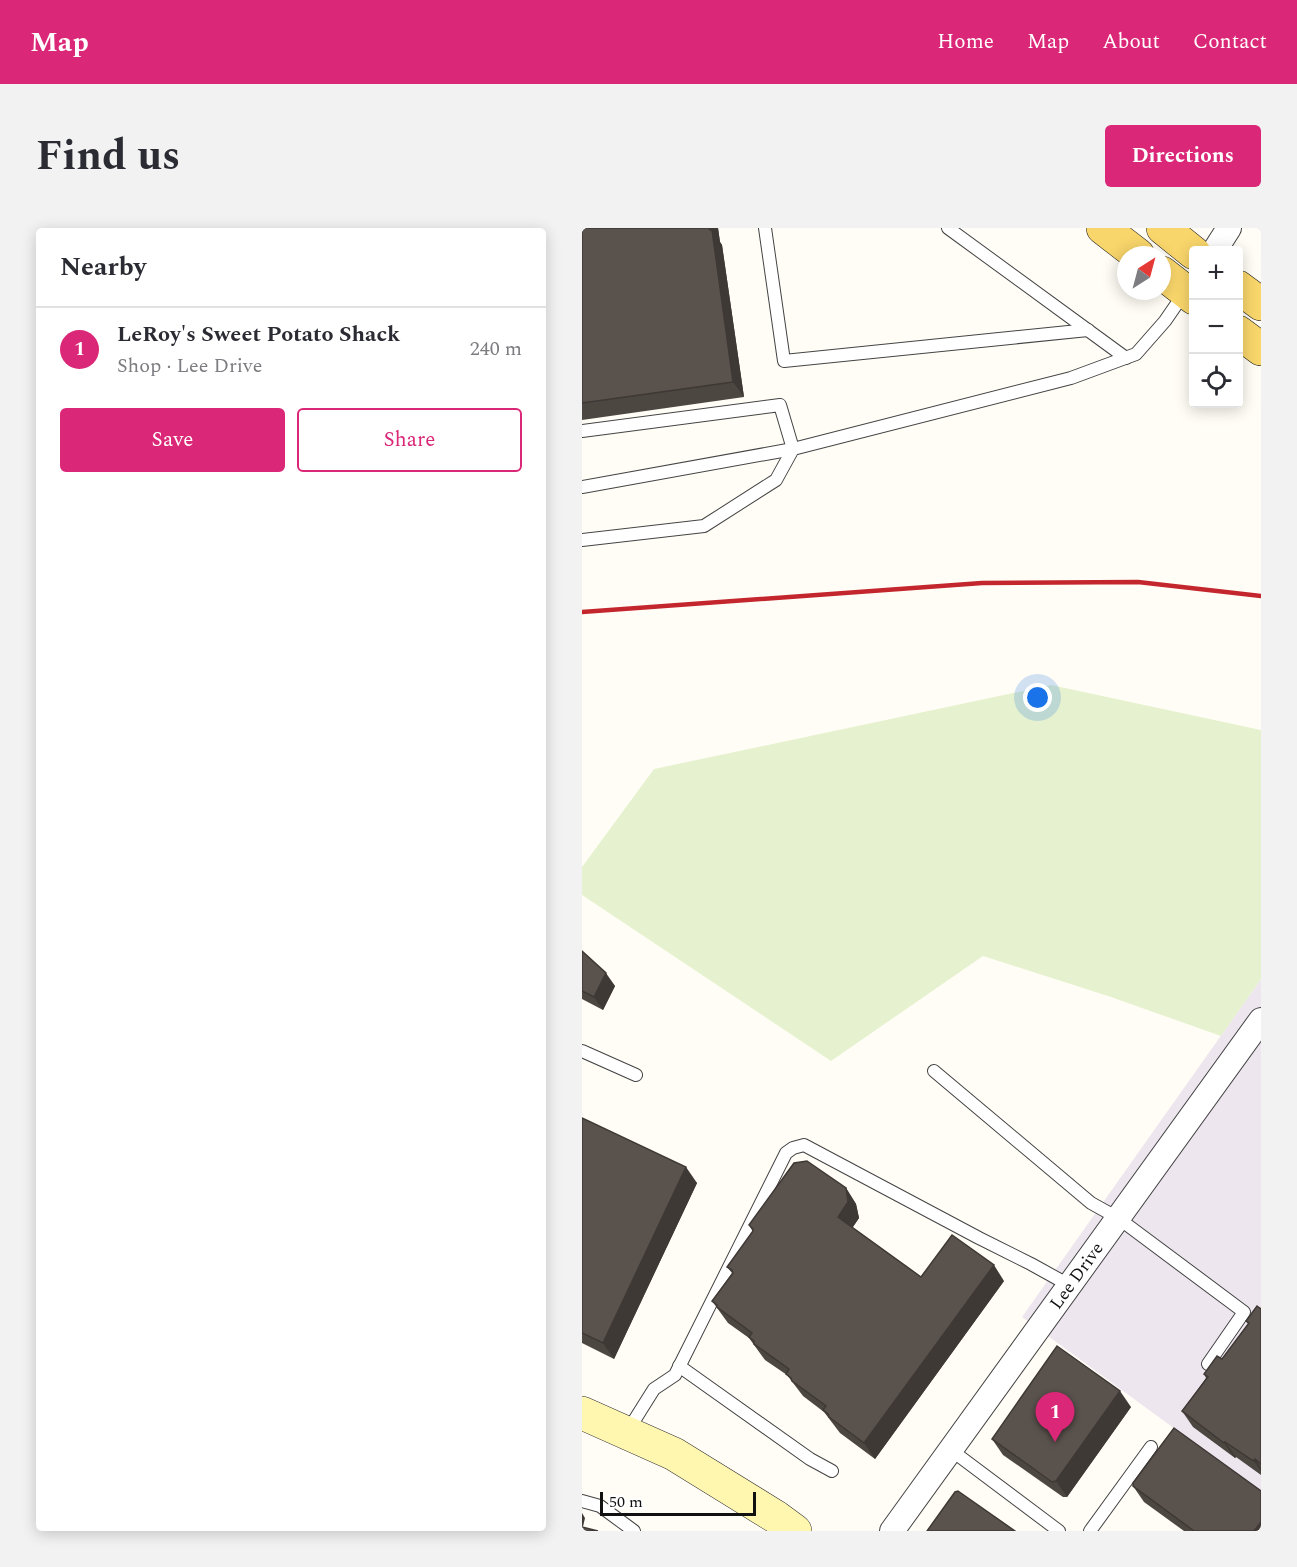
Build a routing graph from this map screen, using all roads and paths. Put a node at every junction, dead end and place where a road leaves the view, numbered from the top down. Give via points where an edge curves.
1 (765, 228) edge
2 (948, 228) edge
3 (1103, 228) edge
4 (1163, 228) edge
5 (1229, 228) edge
6 (1126, 246) edge
7 (1218, 246) edge
8 (1189, 249) edge
9 (1184, 286) edge
10 (1243, 290) edge
11 (1261, 304) edge
12 (1088, 330) junction
13 (1243, 335) edge
14 (1261, 349) edge
15 (1126, 358) junction
16 (582, 431) edge
17 (793, 449) junction
18 (582, 487) edge
19 (582, 540) edge
20 (1261, 1020) edge
21 (582, 1051) edge
22 (934, 1071) dead end
23 (636, 1075) dead end
24 (1118, 1218) junction
25 (1069, 1285) junction
26 (1208, 1364) edge
27 (679, 1366) junction
28 (582, 1413) edge
29 (627, 1433) junction
30 (1150, 1447) dead end
31 (951, 1450) junction
32 (832, 1471) dead end
33 (582, 1501) edge
34 (634, 1531) edge
35 (795, 1531) edge
36 (892, 1531) edge
37 (1059, 1531) edge
38 (1090, 1531) edge

1 - 12 lane via 784,361
2 - 12 lane
3 - 6 main road
4 - 8 main road
5 - 7 street
9 - 15 lane via 1165,321 1136,354
10 - 11 main road
12 - 15 lane
13 - 14 main road
15 - 17 lane via 1071,378
16 - 17 lane via 780,405
17 - 18 lane
17 - 19 lane via 776,480 704,526
20 - 24 street, Lee Drive
21 - 23 lane
22 - 24 lane via 1091,1203
24 - 25 street, Lee Drive
24 - 26 lane via 1244,1312
25 - 27 lane via 804,1145 786,1153
25 - 31 street, Lee Drive
27 - 29 lane via 675,1375 654,1389
27 - 32 lane
28 - 29 main road
29 - 35 main road via 674,1454
30 - 38 lane
31 - 36 street, Lee Drive
31 - 37 lane
33 - 34 lane via 600,1506

